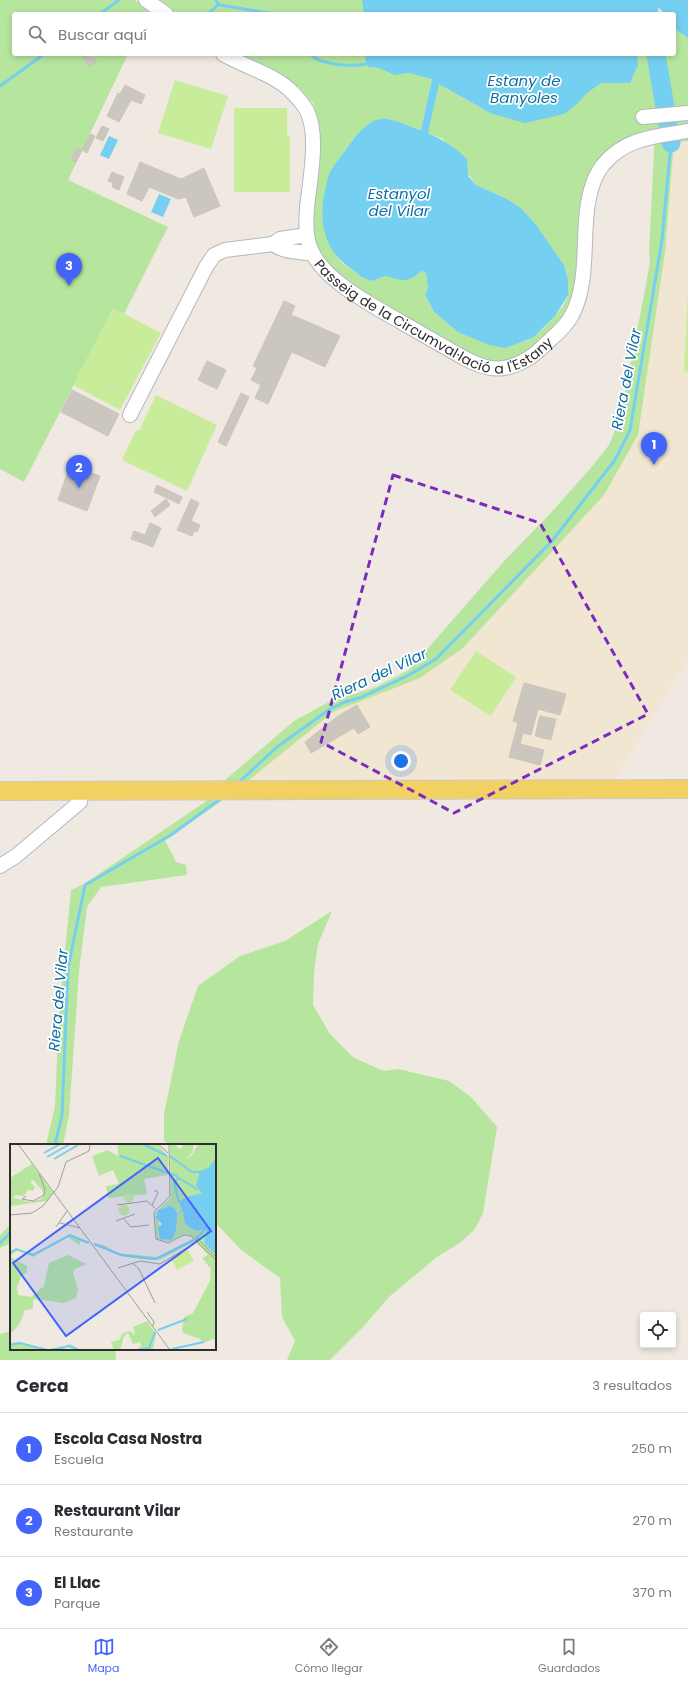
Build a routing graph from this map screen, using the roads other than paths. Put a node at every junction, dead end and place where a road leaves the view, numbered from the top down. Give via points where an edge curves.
1 (146, 0) edge
2 (163, 12) edge
3 (227, 56) edge
4 (684, 113) edge
5 (649, 116) dead end
6 (686, 132) edge
7 (307, 235) junction
8 (273, 244) junction
9 (313, 254) junction
10 (130, 415) dead end
11 (688, 789) edge
12 (0, 791) edge
13 (81, 791) junction
14 (0, 866) edge

1 - 2 street
3 - 7 street, Passeig de la Circumval·lació a l'Estany via 275,79 297,97 308,112 312,125 313,148
4 - 5 street
6 - 9 street, Passeig de la Circumval·lació a l'Estany via 635,140 607,160 597,174 588,202 582,285 572,316 562,330 520,364 491,369 475,364 364,300 325,270
7 - 8 street via 280,239
7 - 9 street, Passeig de la Circumval·lació a l'Estany
8 - 9 street via 286,252 300,251
8 - 10 street via 225,250 214,255
11 - 13 main road
12 - 13 main road
13 - 14 street via 80,802 16,856

